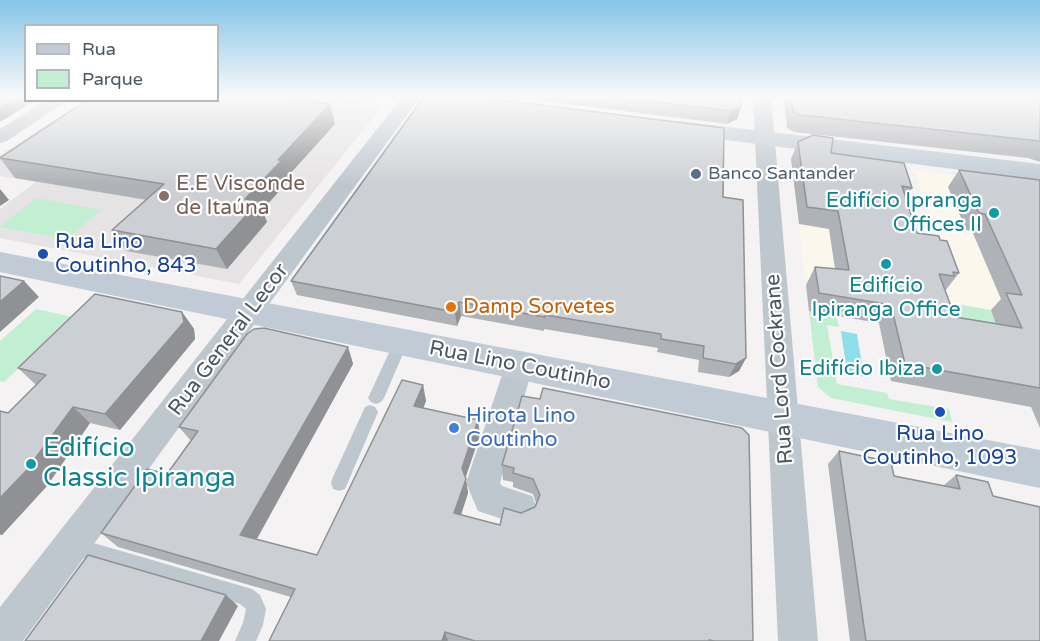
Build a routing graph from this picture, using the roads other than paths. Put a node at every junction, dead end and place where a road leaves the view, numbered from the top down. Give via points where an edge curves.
1 (18, 126) edge
2 (402, 126) edge
3 (659, 126) edge
4 (764, 126) edge
5 (0, 137) edge
6 (765, 139) junction
7 (1040, 172) edge
8 (0, 262) edge
9 (250, 312) junction
10 (400, 342) junction
11 (519, 366) junction
12 (782, 419) junction
13 (1040, 469) edge
14 (339, 483) dead end
15 (520, 508) dead end
16 (71, 546) junction
17 (0, 639) edge
18 (245, 641) edge
19 (798, 641) edge

1 - 5 street
2 - 9 street, Rua General Lecor
3 - 6 street
4 - 6 street, Rua Lord Cockrane
6 - 7 street
6 - 12 street, Rua Lord Cockrane
8 - 9 street, Rua Lino Coutinho
9 - 10 street, Rua Lino Coutinho
9 - 16 street, Rua General Lecor
10 - 11 street, Rua Lino Coutinho
10 - 14 lane
11 - 12 street, Rua Lino Coutinho
11 - 15 street via 483,483 490,498
12 - 13 street, Rua Lino Coutinho
12 - 19 street, Rua Lord Cockrane
16 - 17 street, Rua General Lecor
16 - 18 lane via 245,596 256,609

